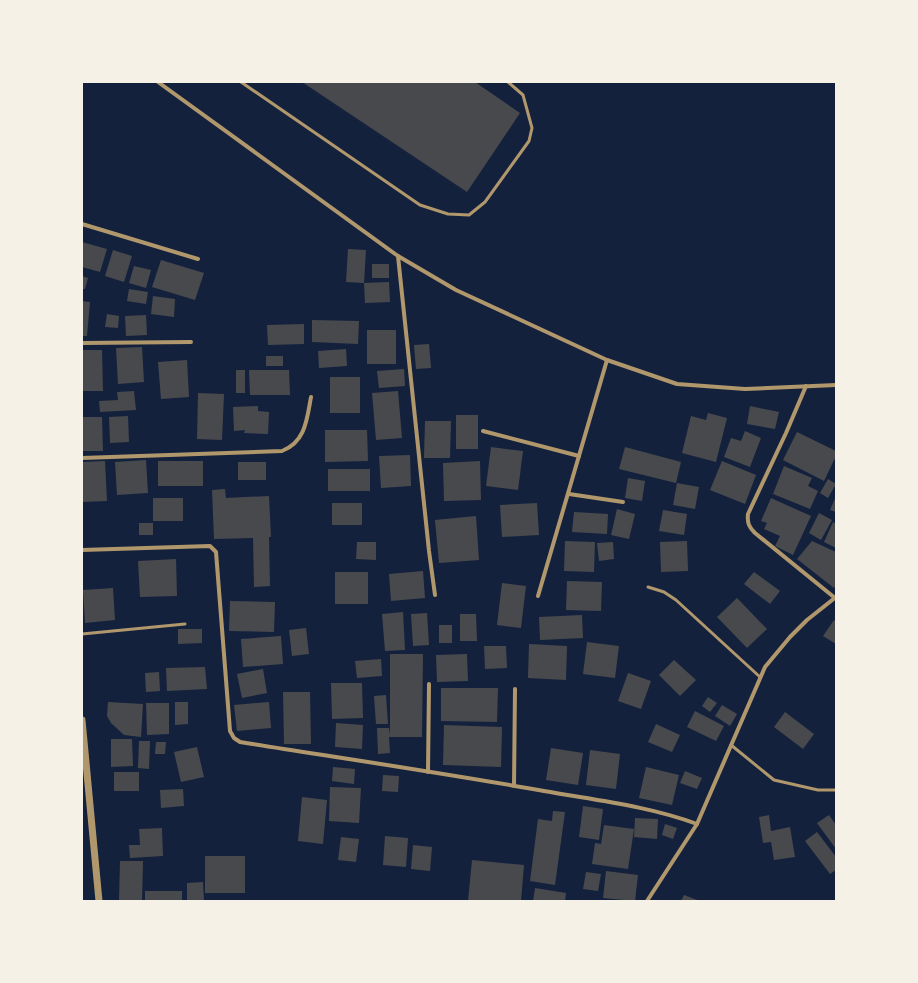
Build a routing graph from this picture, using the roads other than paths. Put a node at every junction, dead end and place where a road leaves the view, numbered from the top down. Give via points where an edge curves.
1 (158, 82) edge
2 (242, 82) edge
3 (508, 82) edge
4 (82, 224) edge
5 (398, 256) junction
6 (198, 259) dead end
7 (191, 342) dead end
8 (82, 343) edge
9 (607, 360) junction
10 (836, 385) edge
11 (806, 386) junction
12 (312, 397) dead end
13 (483, 431) dead end
14 (579, 456) junction
15 (82, 458) edge
16 (569, 494) junction
17 (623, 502) dead end
18 (82, 550) edge
19 (648, 587) dead end
20 (435, 595) dead end
21 (538, 596) dead end
22 (835, 598) edge
23 (185, 624) dead end
24 (82, 634) edge
25 (760, 677) junction
26 (429, 684) dead end
27 (515, 689) dead end
28 (82, 720) edge
29 (731, 745) junction
30 (428, 772) junction
31 (514, 786) junction
32 (836, 790) edge
33 (697, 824) junction
34 (99, 901) edge
35 (647, 901) edge

1 - 5 street
2 - 3 lane via 420,204 448,214 469,214 485,202 528,141 532,128 523,95
4 - 6 street
5 - 9 street via 456,290
5 - 20 street
7 - 8 street
9 - 11 street via 677,384 745,389
9 - 14 street
10 - 11 street
11 - 22 street via 747,520 755,533
12 - 15 street via 306,424 296,443 282,451
13 - 14 street
14 - 16 street
16 - 17 street
16 - 21 street
18 - 30 street via 210,546 214,549 230,731 240,742
19 - 25 lane via 664,592 676,600
22 - 25 street via 790,637
23 - 24 lane
25 - 29 street
26 - 30 street
27 - 31 street
28 - 34 street
29 - 32 lane via 774,780 818,790
29 - 33 street
30 - 31 street
31 - 33 street via 675,816
33 - 35 street

